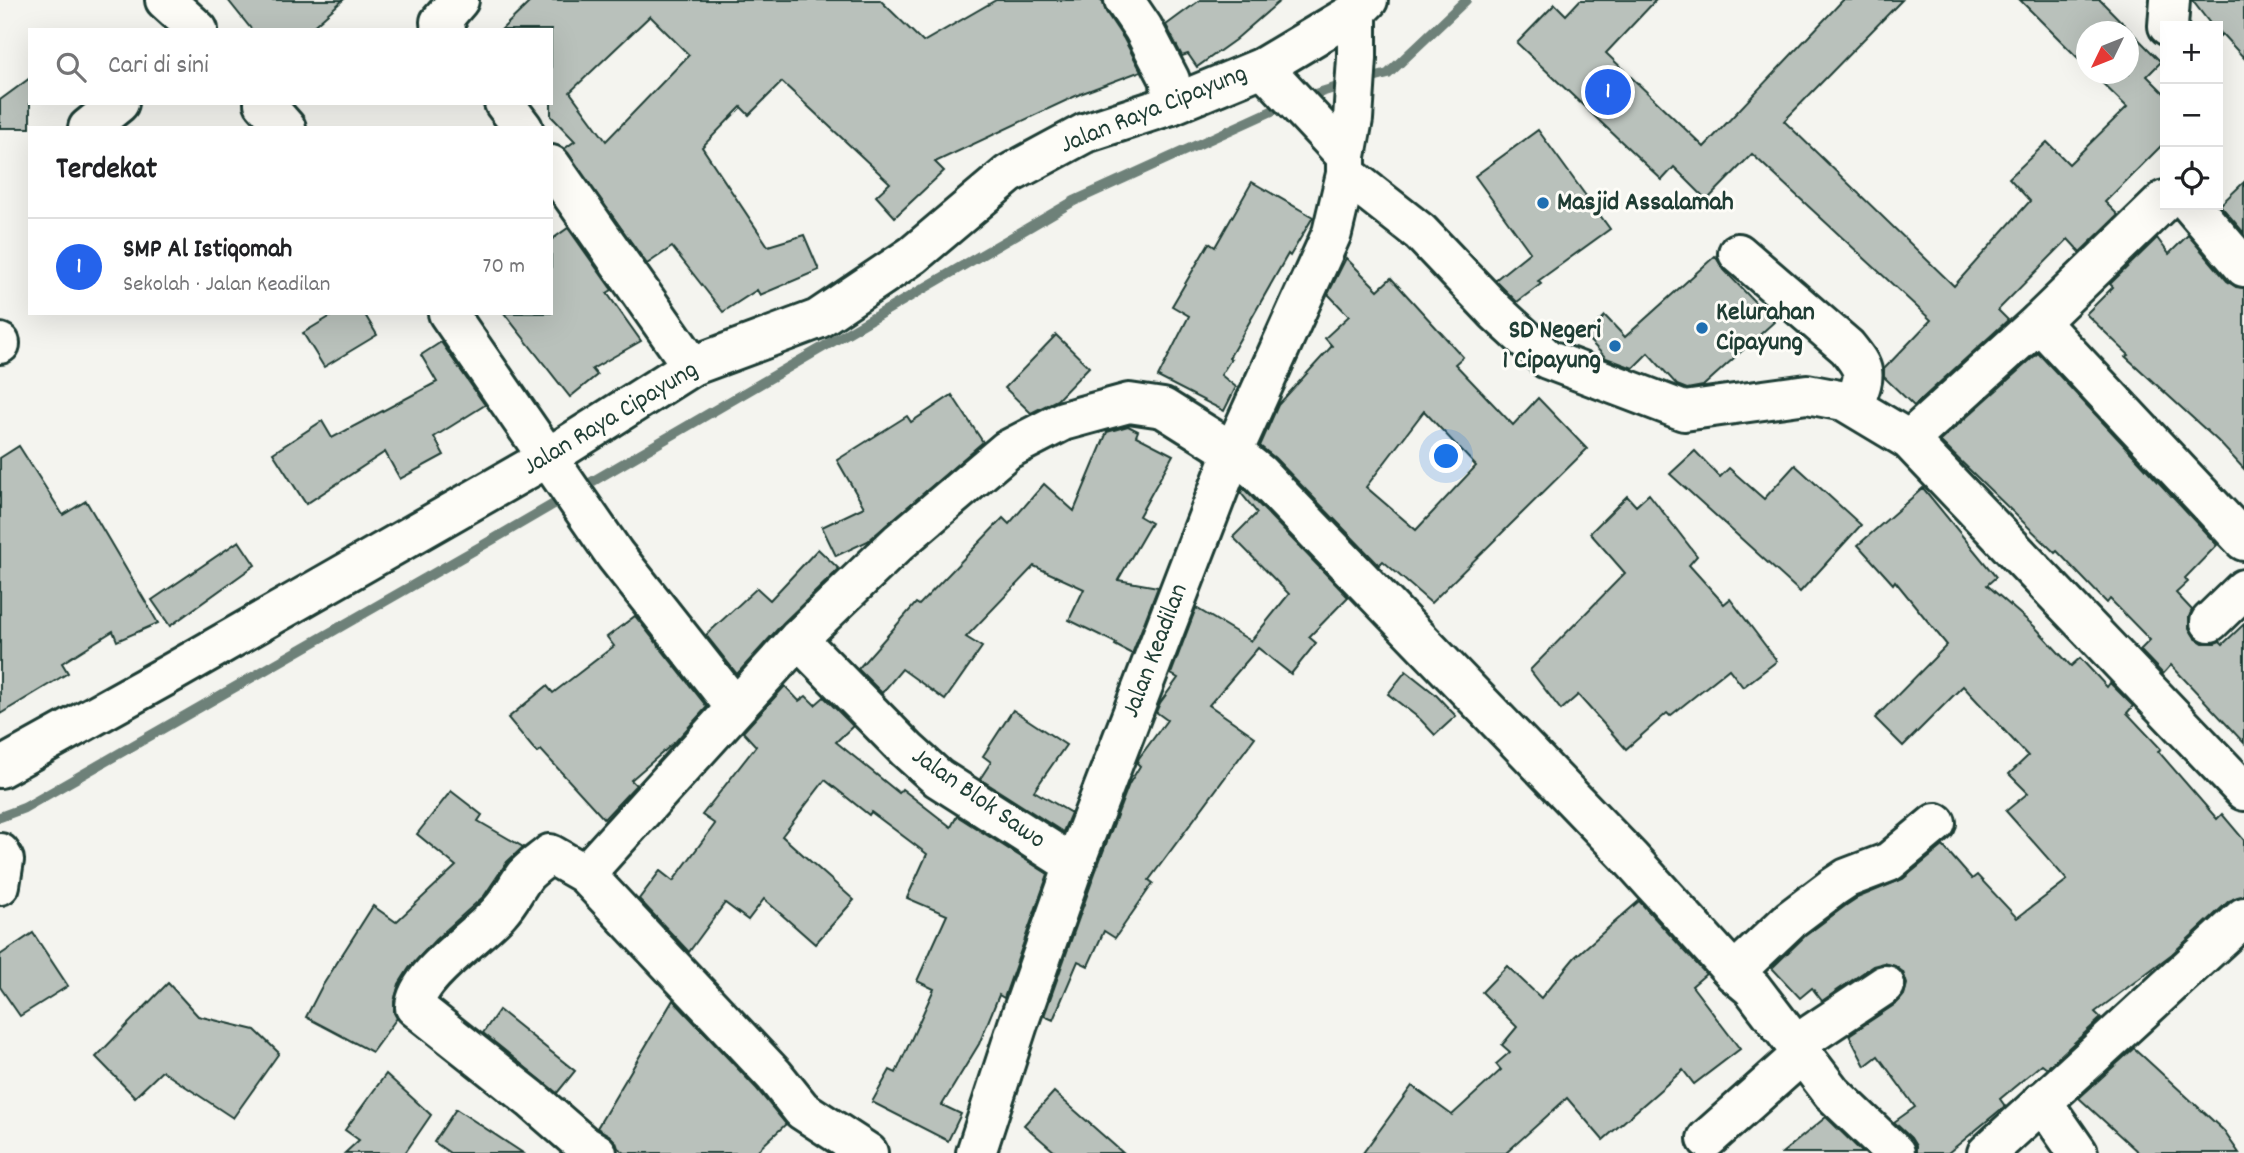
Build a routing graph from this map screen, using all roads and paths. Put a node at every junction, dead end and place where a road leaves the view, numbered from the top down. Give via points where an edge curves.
1 (459, 0) edge
2 (1124, 0) edge
3 (2170, 0) edge
4 (1362, 6) edge
5 (2168, 21) edge
6 (444, 28) edge
7 (1273, 78) junction
8 (117, 105) edge
9 (266, 105) edge
10 (505, 105) edge
11 (1171, 105) junction
12 (90, 126) edge
13 (284, 126) edge
14 (521, 126) edge
15 (1341, 145) junction
16 (553, 167) edge
17 (2160, 205) edge
18 (2195, 210) edge
19 (1738, 253) dead end
20 (2244, 267) edge
21 (449, 315) edge
22 (2039, 322) junction
23 (692, 366) junction
24 (1854, 405) junction
25 (1909, 440) junction
26 (1233, 452) junction
27 (551, 463) junction
28 (2244, 541) edge
29 (2244, 589) edge
30 (2210, 622) dead end
31 (798, 639) junction
32 (735, 707) junction
33 (0, 768) edge
34 (2244, 791) edge
35 (1936, 823) dead end
36 (1074, 865) junction
37 (585, 874) junction
38 (2244, 917) edge
39 (1734, 973) junction
40 (1885, 985) dead end
41 (1798, 1050) junction
42 (2042, 1101) junction
43 (1707, 1139) dead end
44 (597, 1153) edge
45 (868, 1153) edge
46 (976, 1153) edge
47 (1895, 1153) edge
48 (1987, 1153) edge
49 (2078, 1153) edge

1 - 6 street via 440,22
2 - 11 street via 1170,80
3 - 5 street
4 - 7 street, Jalan Raya Cipayung
4 - 15 street, Jalan Keadilan
7 - 11 street, Jalan Raya Cipayung
7 - 15 street
8 - 12 street
9 - 13 street
10 - 14 street
11 - 23 street, Jalan Raya Cipayung via 1085,133 1009,174 913,255 818,319
15 - 24 street via 1497,313 1547,359 1684,411 1807,394
15 - 26 street, Jalan Keadilan via 1332,233
16 - 23 street
17 - 22 street
18 - 20 street
19 - 24 street via 1847,347 1861,365 1863,378
21 - 27 street
22 - 25 street
22 - 28 street
23 - 27 street, Jalan Raya Cipayung
24 - 25 street
25 - 34 street
26 - 31 street via 1163,408 1129,403 1063,421 1007,450 899,542
26 - 36 street, Jalan Keadilan
26 - 39 street via 1259,473 1631,859
27 - 32 street via 615,555
27 - 33 street, Jalan Raya Cipayung
29 - 30 street
31 - 32 street
31 - 36 street, Jalan Blok Sawo via 939,778
32 - 37 street
35 - 39 street via 1889,862 1832,888
36 - 46 street, Jalan Keadilan
37 - 44 street via 550,854 422,987 415,1007
37 - 45 street via 802,1110
38 - 42 street
39 - 41 street via 1752,988
40 - 41 street
41 - 43 street
41 - 47 street via 1832,1093
42 - 48 street
42 - 49 street

